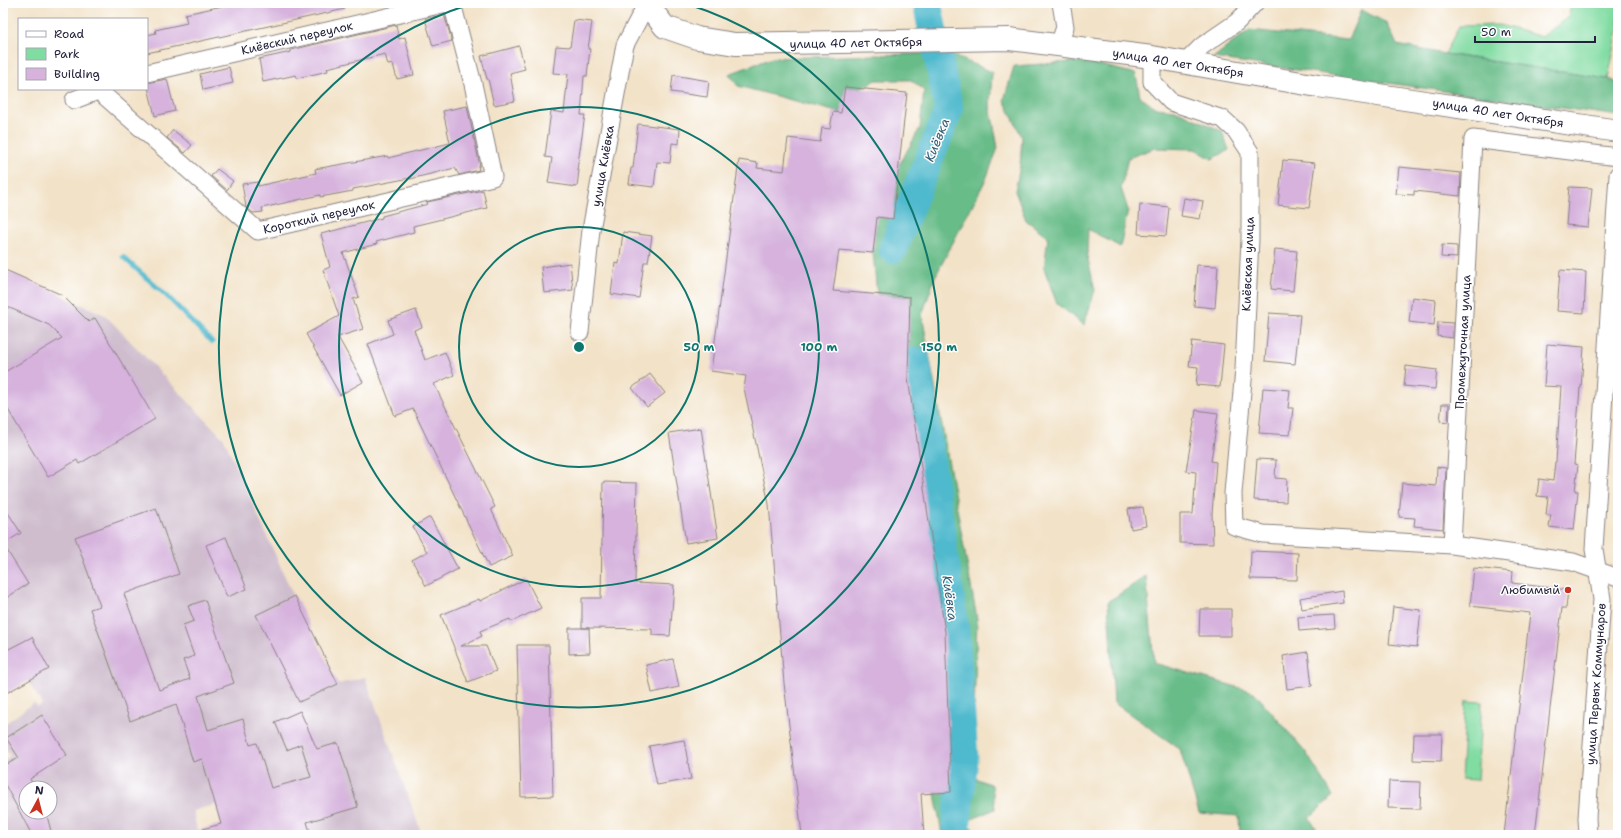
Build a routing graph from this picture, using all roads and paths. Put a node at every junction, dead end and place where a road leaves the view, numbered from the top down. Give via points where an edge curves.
1 (448, 3) edge
2 (452, 3) edge
3 (1061, 3) edge
4 (1255, 3) edge
5 (646, 4) edge
6 (735, 44) joint
7 (1059, 45) junction
8 (1152, 57) junction
9 (1186, 63) junction
10 (148, 74) edge
11 (101, 90) edge
12 (74, 100) dead end
13 (1618, 131) edge
14 (1618, 157) edge
15 (1618, 175) edge
16 (580, 332) dead end
17 (1452, 545) junction
18 (1596, 570) junction
19 (1618, 578) edge
20 (1588, 835) edge

1 - 10 street, Киёвский переулок
2 - 11 street, Короткий переулок via 493,177 258,231
3 - 7 street via 1065,27
4 - 9 street via 1237,22 1202,46
5 - 6 main road, улица Киёвка via 665,27 697,38
5 - 16 street, улица Киёвка via 625,45 591,230
6 - 7 main road, улица 40 лет Октября via 1008,39
7 - 8 main road, улица 40 лет Октября
8 - 9 main road, улица 40 лет Октября
8 - 17 street, Киёвская улица via 1152,82 1171,102 1223,119 1236,131 1250,152 1250,239 1234,526 1263,534
9 - 13 main road, улица 40 лет Октября via 1318,86
11 - 12 street
14 - 17 street, Промежуточная улица via 1474,139
15 - 18 street, улица Первых Коммунаров via 1594,549
17 - 18 street via 1574,562
18 - 19 street
18 - 20 street, улица Первых Коммунаров via 1602,599 1587,818

